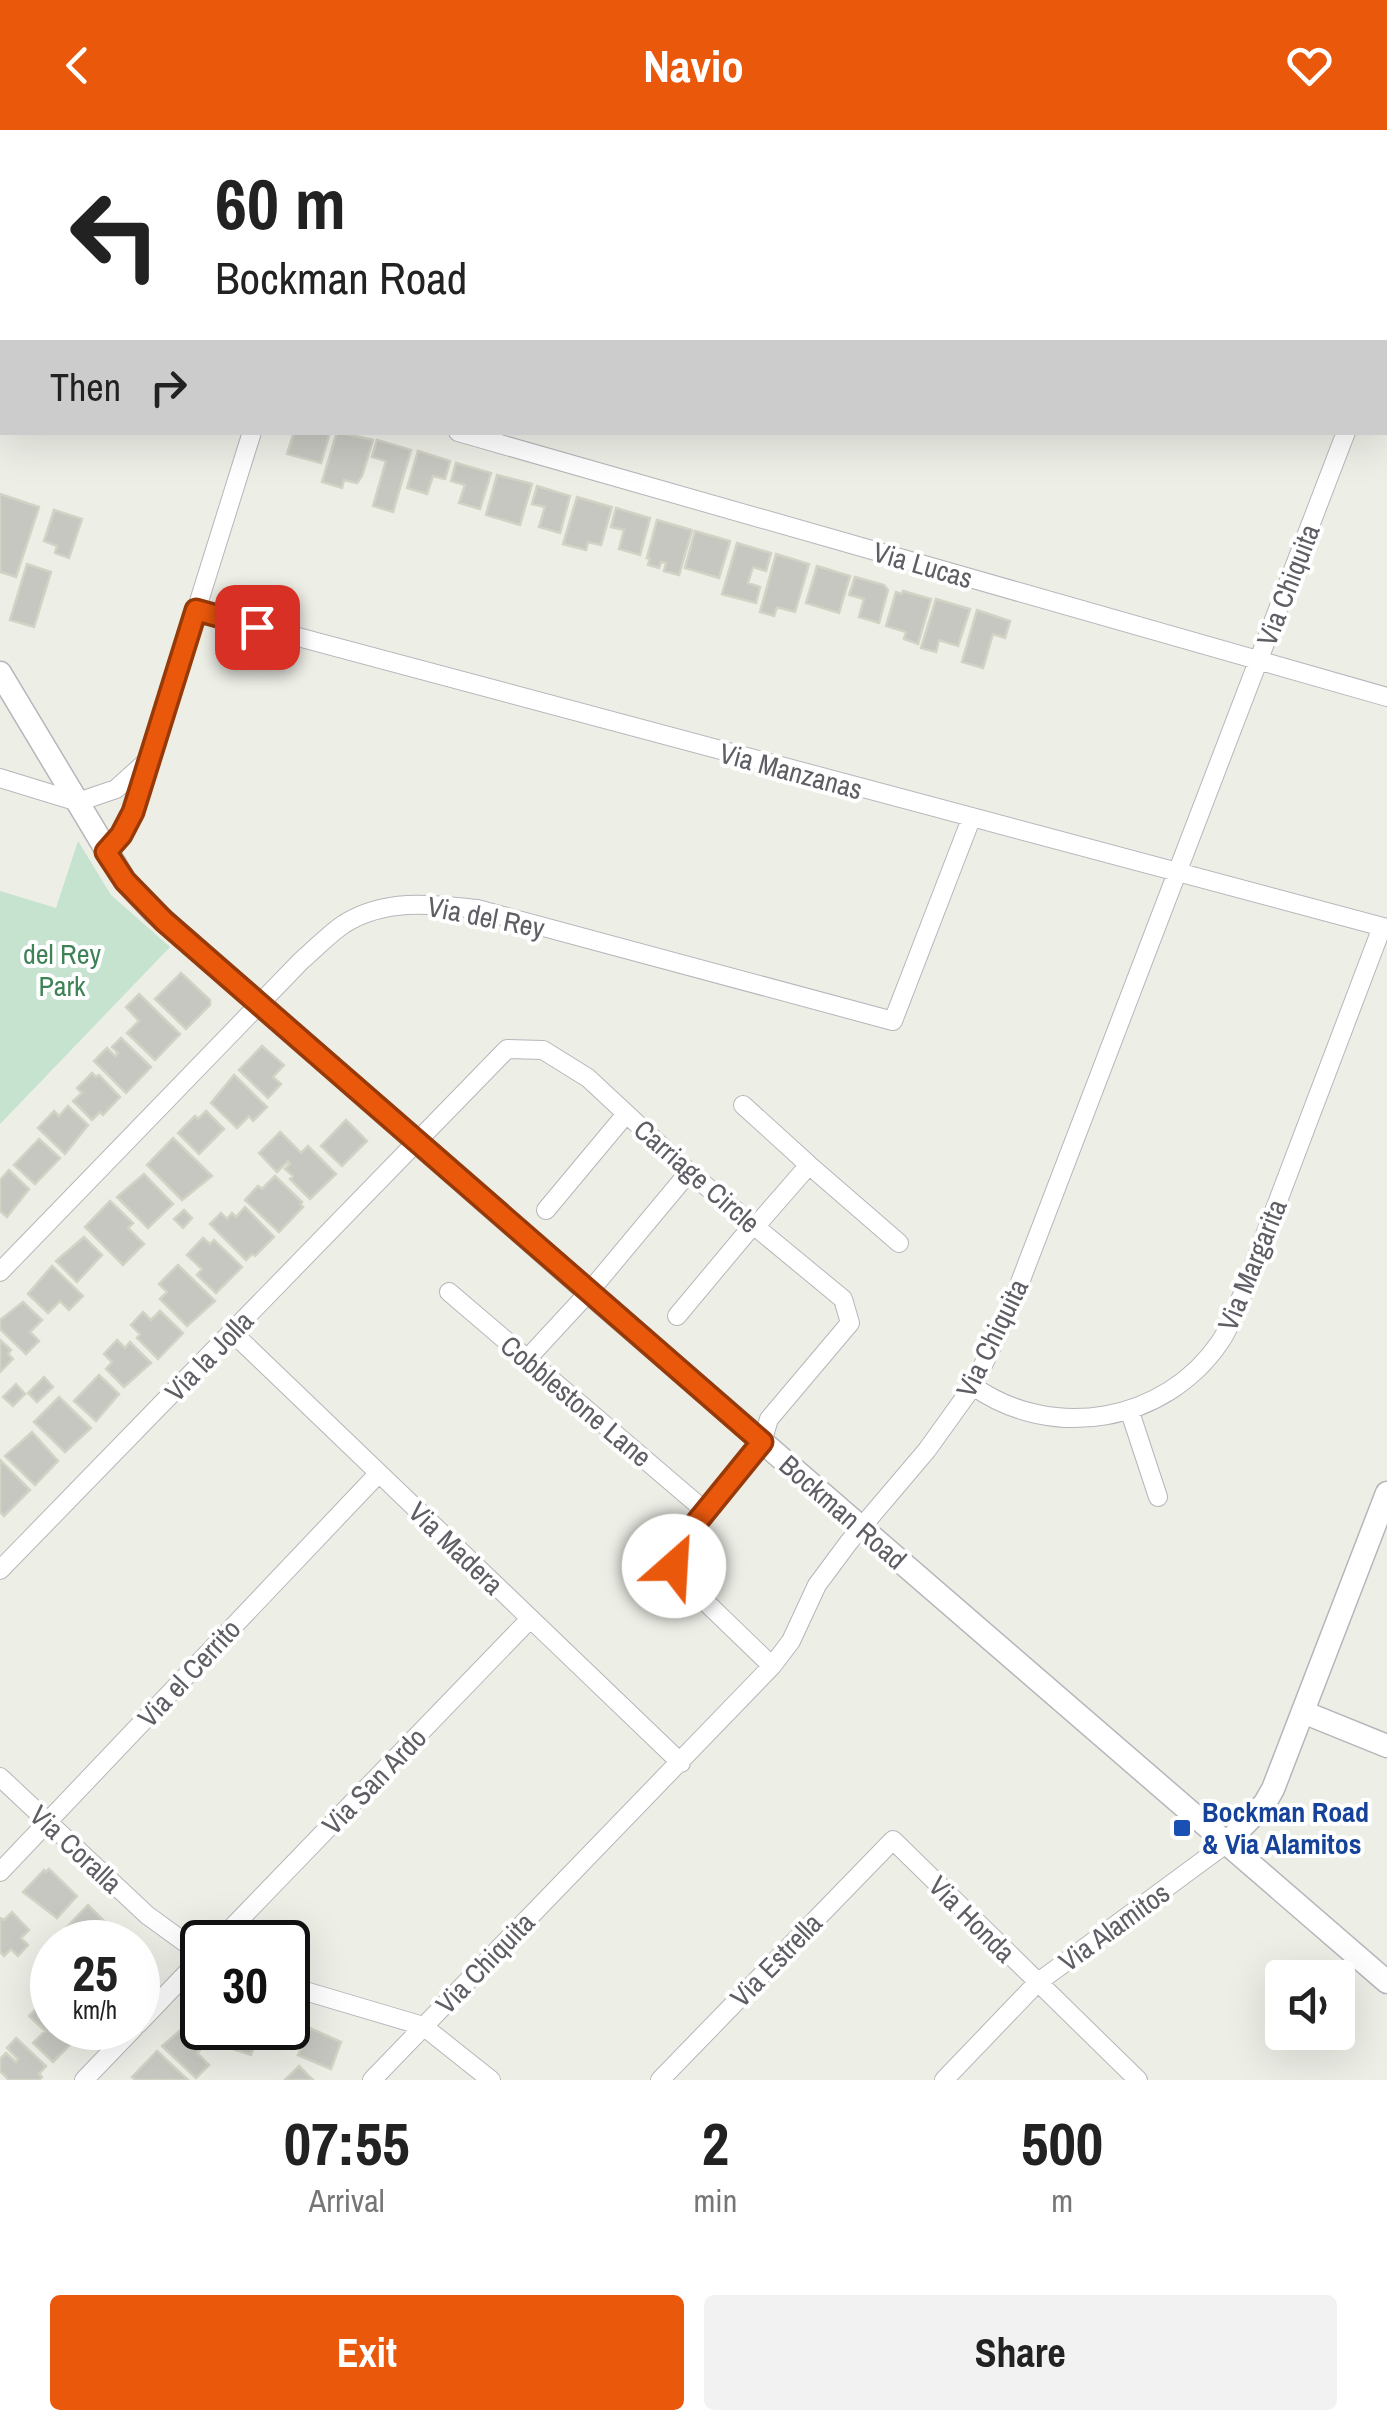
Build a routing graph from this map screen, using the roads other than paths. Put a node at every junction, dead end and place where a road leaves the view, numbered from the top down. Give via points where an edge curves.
1 (251, 435) edge
2 (469, 435) edge
3 (1345, 435) edge
4 (196, 610) junction
5 (1259, 660) junction
6 (0, 673) edge
7 (1387, 698) edge
8 (152, 756) junction
9 (0, 778) edge
10 (78, 802) junction
11 (971, 819) junction
12 (106, 852) junction
13 (1177, 874) junction
14 (1385, 928) edge
15 (260, 1004) junction
16 (744, 1106) dead end
17 (626, 1114) junction
18 (416, 1140) junction
19 (809, 1166) junction
20 (689, 1172) junction
21 (546, 1210) dead end
22 (754, 1226) junction
23 (899, 1243) dead end
24 (0, 1272) edge
25 (448, 1292) dead end
26 (589, 1292) junction
27 (677, 1316) dead end
28 (232, 1332) junction
29 (527, 1359) junction
30 (973, 1386) junction
31 (1130, 1412) junction
32 (762, 1442) junction
33 (378, 1474) junction
34 (1387, 1494) edge
35 (1158, 1497) dead end
36 (704, 1510) junction
37 (861, 1527) junction
38 (0, 1570) edge
39 (530, 1619) junction
40 (772, 1666) junction
41 (1304, 1712) junction
42 (1387, 1746) edge
43 (681, 1763) junction
44 (0, 1777) edge
45 (48, 1822) junction
46 (892, 1840) joint
47 (1227, 1843) junction
48 (0, 1872) edge
49 (239, 1920) edge
50 (180, 1940) edge
51 (180, 1979) edge
52 (1387, 1982) edge
53 (1037, 1983) junction
54 (310, 1992) edge
55 (160, 2001) edge
56 (424, 2026) junction
57 (113, 2050) edge
58 (84, 2080) edge
59 (372, 2080) edge
60 (491, 2080) edge
61 (660, 2080) edge
62 (944, 2080) edge
63 (1138, 2080) edge

1 - 4 street
2 - 5 street, Via Lucas
3 - 5 street, Via Chiquita
4 - 8 street
4 - 11 street, Via Manzanas
5 - 7 street, Via Lucas
5 - 13 street, Via Chiquita
6 - 10 street, Bockman Road
8 - 10 street via 116,789
8 - 12 street via 133,812
9 - 10 street
10 - 12 street, Bockman Road
11 - 13 street, Via Manzanas
11 - 15 street, Via del Rey via 893,1021 477,909 414,902 345,923
12 - 15 street, Bockman Road via 154,912
13 - 14 street, Via Manzanas
13 - 30 street, Via Chiquita via 1009,1310
14 - 31 street, Via Margarita via 1220,1343 1176,1388
15 - 18 street, Bockman Road
15 - 24 street, Via del Rey
16 - 19 street
17 - 18 street, Carriage Circle via 588,1078 543,1050 507,1049
17 - 20 street, Carriage Circle
17 - 21 street
18 - 26 street, Bockman Road
18 - 28 street, Via la Jolla
19 - 22 street
19 - 23 street
20 - 22 street, Carriage Circle
20 - 26 street
22 - 27 street
22 - 32 street, Carriage Circle via 843,1299 850,1323 769,1419
25 - 29 street, Cobblestone Lane
26 - 29 street
26 - 32 street, Bockman Road
28 - 33 street, Via Madera
28 - 38 street, Via la Jolla
29 - 36 street, Cobblestone Lane
30 - 31 street, Via Margarita via 1041,1416 1091,1419
30 - 37 street, Via Chiquita
31 - 35 street
32 - 36 street
32 - 37 street, Bockman Road
33 - 39 street, Via Madera
33 - 45 street, Via el Cerrito
34 - 41 street, Via Alamitos
36 - 40 street via 675,1549 674,1566
37 - 40 street, Via Chiquita via 816,1586
37 - 47 street, Bockman Road
39 - 43 street, Via Madera
39 - 49 street, Via San Ardo
40 - 43 street, Via Chiquita
41 - 42 street
41 - 47 street, Via Alamitos via 1265,1803
43 - 56 street, Via Chiquita
44 - 45 street, Via Coralla
45 - 48 street, Via el Cerrito
45 - 50 street, Via Coralla
46 - 53 street, Via Honda
46 - 61 street, Via Estrella
47 - 52 street, Bockman Road
47 - 53 street, Via Alamitos
51 - 55 street
53 - 62 street, Via Alamitos
53 - 63 street, Via Honda
54 - 56 street
56 - 59 street, Via Chiquita
56 - 60 street
57 - 58 street

